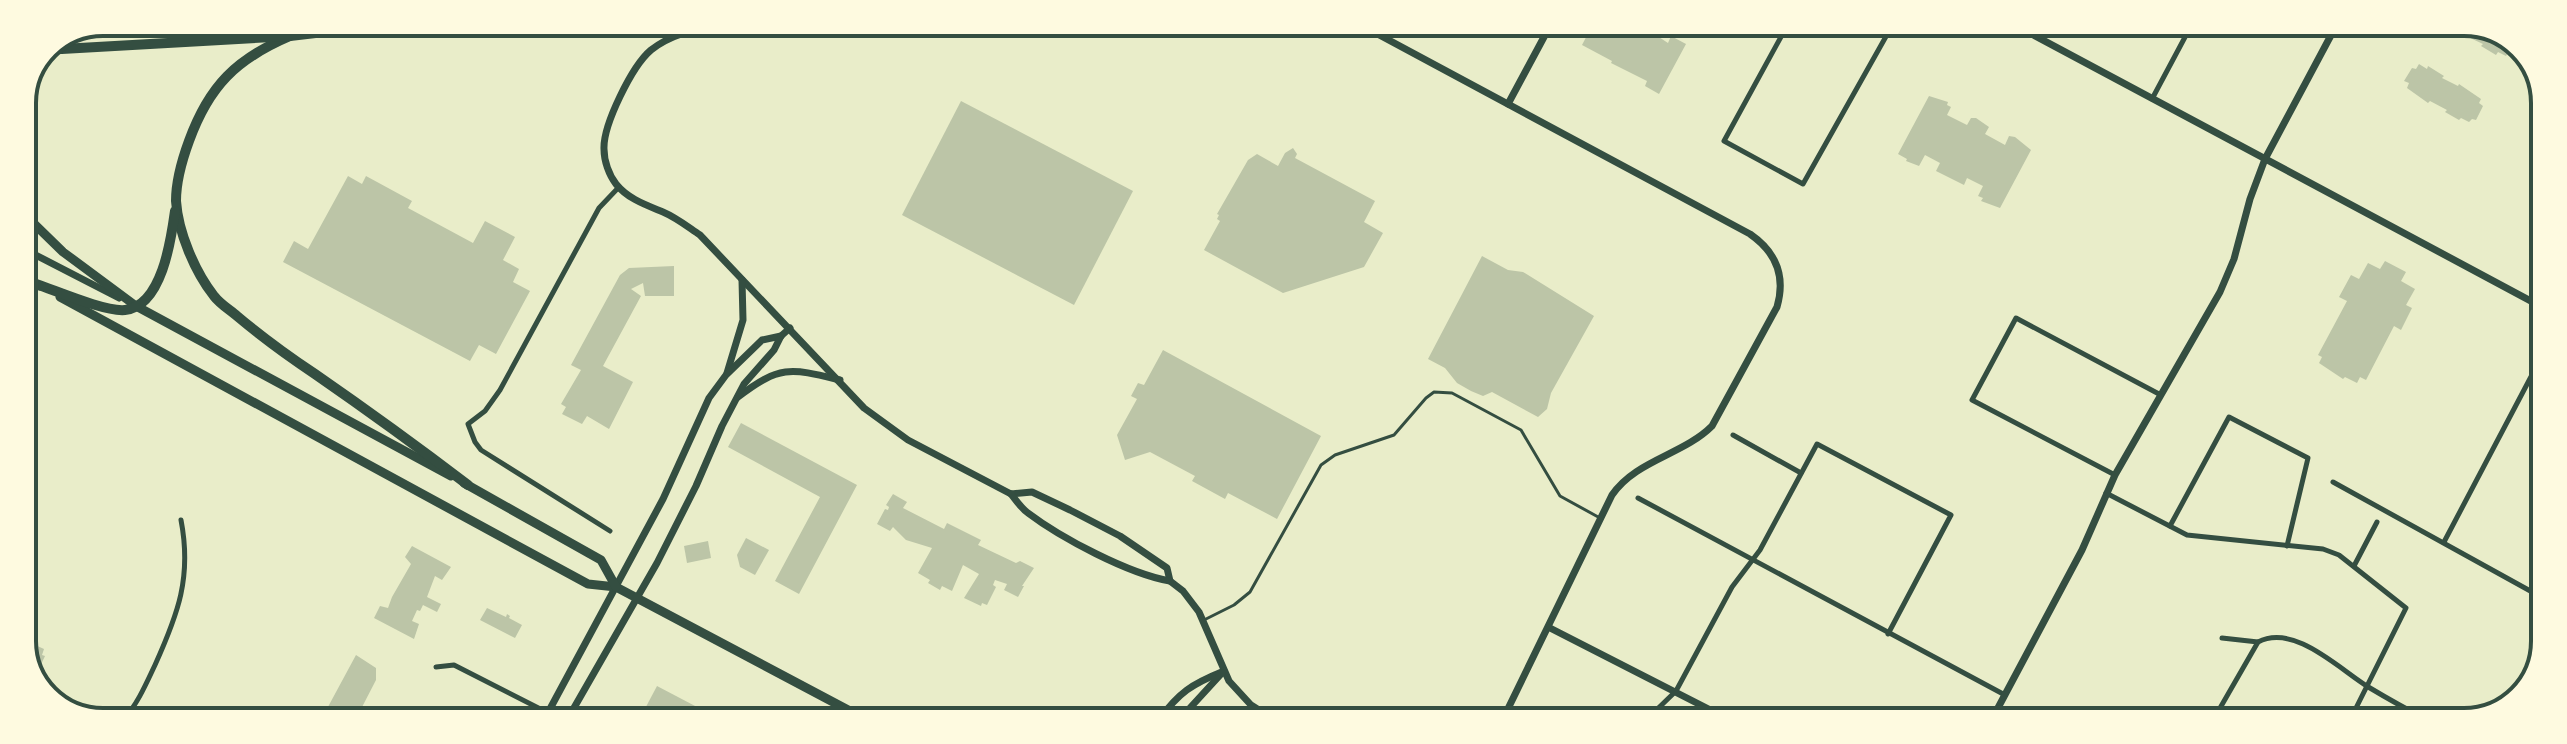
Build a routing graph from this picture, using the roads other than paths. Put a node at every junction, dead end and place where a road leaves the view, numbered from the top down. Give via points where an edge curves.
1 (290, 36) joint
2 (676, 36) edge
3 (1381, 36) edge
4 (1545, 36) edge
5 (1781, 36) edge
6 (1886, 36) edge
7 (2035, 36) edge
8 (2042, 36) edge
9 (2186, 36) edge
10 (2331, 36) edge
11 (2040, 39) junction
12 (64, 49) edge
13 (2152, 99) junction
14 (1508, 104) junction
15 (2265, 159) junction
16 (619, 187) junction
17 (176, 200) junction
18 (36, 226) edge
19 (36, 255) edge
20 (742, 279) junction
21 (36, 284) joint
22 (2531, 301) edge
23 (136, 306) junction
24 (790, 328) junction
25 (781, 336) junction
26 (726, 375) junction
27 (2531, 377) edge
28 (840, 380) junction
29 (2159, 394) junction
30 (736, 399) junction
31 (1733, 435) dead end
32 (1801, 473) junction
33 (2115, 475) junction
34 (2333, 482) dead end
35 (468, 485) junction
36 (2106, 493) junction
37 (1011, 494) junction
38 (1638, 498) dead end
39 (1600, 518) junction
40 (181, 520) dead end
41 (2377, 522) dead end
42 (2170, 526) junction
43 (610, 531) dead end
44 (2444, 542) junction
45 (2287, 546) junction
46 (1752, 561) junction
47 (2354, 566) junction
48 (1170, 581) junction
49 (616, 587) junction
50 (2531, 591) edge
51 (635, 598) junction
52 (1204, 620) junction
53 (1550, 628) junction
54 (1888, 634) junction
55 (2222, 638) dead end
56 (2258, 642) junction
57 (436, 667) dead end
58 (1224, 671) junction
59 (2367, 686) junction
60 (1676, 691) junction
61 (2005, 695) junction
62 (132, 708) edge
63 (532, 708) edge
64 (550, 708) edge
65 (572, 708) edge
66 (844, 708) edge
67 (1167, 708) edge
68 (1190, 708) edge
69 (1258, 708) edge
70 (1509, 708) edge
71 (1658, 708) edge
72 (1708, 708) edge
73 (1998, 708) edge
74 (2220, 708) edge
75 (2356, 708) edge
76 (2406, 708) edge

1 - 12 highway
1 - 17 highway via 237,65 215,89 199,113 180,167
2 - 16 street via 650,50 609,122 605,160
3 - 14 street
4 - 14 street
5 - 6 street via 1724,141 1803,184
7 - 11 street
8 - 11 street
9 - 13 street
10 - 15 street
11 - 13 street
13 - 15 street
14 - 39 street via 1750,234 1772,254 1780,273 1777,307 1717,419 1702,435 1619,484
15 - 22 street
15 - 29 street via 2230,270
16 - 20 street via 684,223
16 - 43 street via 602,202 500,390 468,424 481,450
17 - 23 highway via 163,268
17 - 35 highway via 187,245 216,298
18 - 23 highway
19 - 23 street
20 - 24 street
20 - 26 street via 743,320
21 - 23 highway via 109,308
21 - 49 highway via 588,584
23 - 35 highway
24 - 25 street
24 - 28 street
25 - 26 street via 762,340
25 - 30 street
26 - 49 street via 698,419
27 - 44 street
28 - 30 street via 807,372 773,373
28 - 37 street via 894,432
29 - 33 street
29 - 33 street via 2016,318 1972,400
30 - 51 street via 693,493
31 - 32 street
32 - 46 street
32 - 54 street via 1817,444 1951,515
33 - 36 street
34 - 44 street
35 - 49 highway via 601,560
36 - 42 street
36 - 61 street via 2082,550
37 - 48 street via 1026,512 1064,534 1143,574
37 - 48 street via 1032,492 1120,536 1167,568
38 - 46 street
39 - 52 lane via 1560,496 1521,430 1452,393 1434,392 1389,438 1325,461 1250,592
39 - 53 street
40 - 62 street via 184,590
41 - 47 street
42 - 45 street via 2195,537
42 - 45 street via 2229,417 2308,458
44 - 50 street
45 - 47 street via 2323,549
46 - 54 street
46 - 60 street via 1732,587
47 - 59 street via 2406,608
48 - 52 street
49 - 51 highway
49 - 64 street
51 - 65 street
51 - 66 highway
52 - 58 street
53 - 60 street
53 - 70 street
54 - 61 street
55 - 56 street
56 - 59 street via 2292,639
56 - 74 street
57 - 63 street via 454,665
58 - 67 street via 1192,684
58 - 68 street
58 - 69 street
59 - 75 street
59 - 76 street
60 - 71 street
60 - 72 street
61 - 73 street

